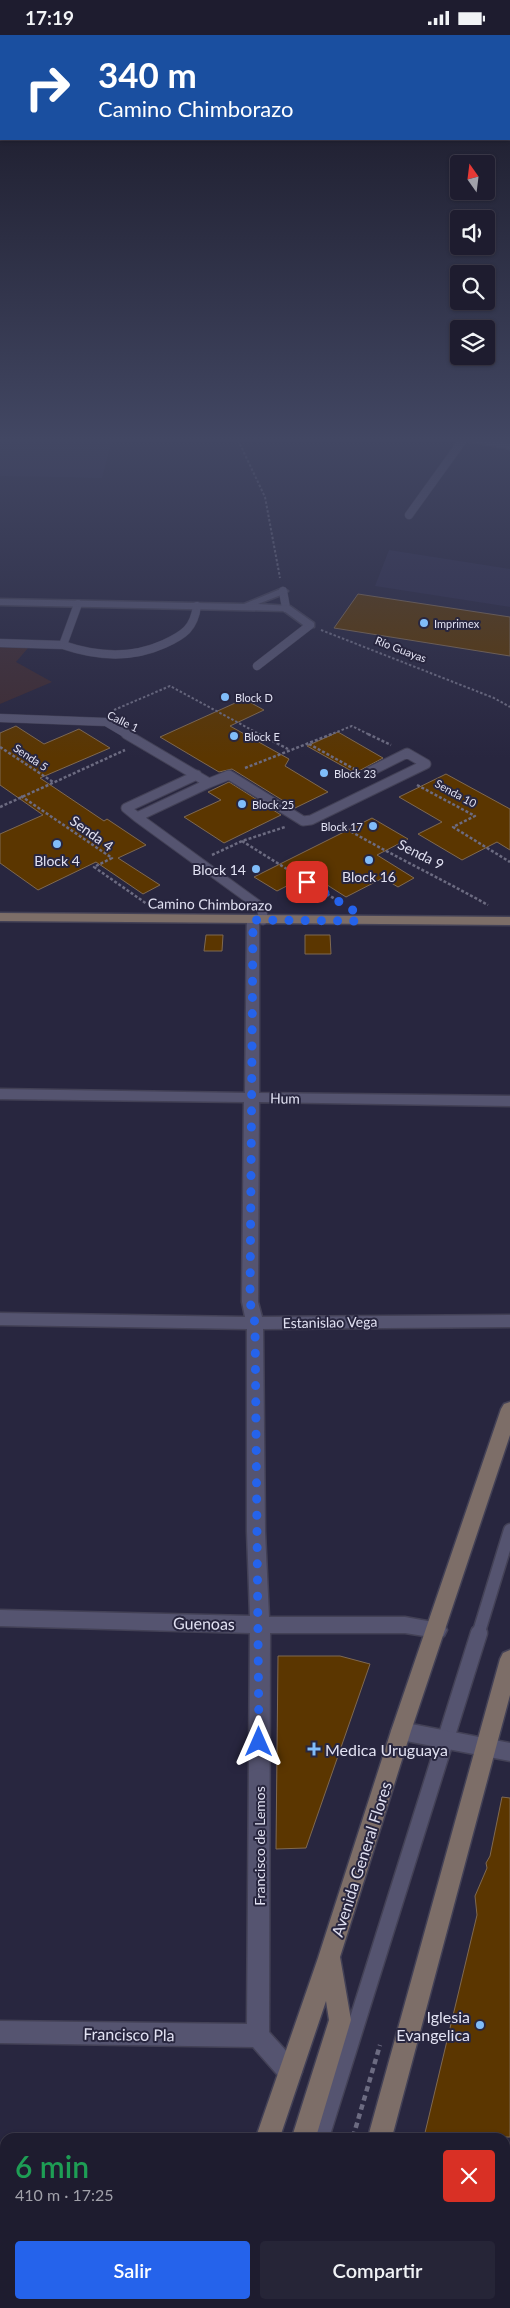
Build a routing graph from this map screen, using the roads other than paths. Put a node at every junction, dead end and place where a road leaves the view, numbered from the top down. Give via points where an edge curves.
1 (282, 591) joint
2 (0, 602) edge
3 (78, 604) junction
4 (197, 607) junction
5 (242, 607) junction
6 (286, 608) junction
7 (310, 625) joint
8 (0, 643) edge
9 (62, 645) junction
10 (257, 666) dead end
11 (0, 717) edge
12 (197, 775) junction
13 (388, 782) junction
14 (209, 783) junction
15 (137, 817) junction
16 (0, 917) edge
17 (258, 920) junction
18 (510, 921) edge
19 (0, 1094) edge
20 (251, 1097) junction
21 (510, 1101) edge
22 (0, 1319) edge
23 (510, 1321) edge
24 (255, 1323) junction
25 (510, 1409) edge
26 (510, 1530) edge
27 (0, 1619) edge
28 (260, 1625) junction
29 (437, 1629) junction
30 (510, 1659) edge
31 (401, 1731) junction
32 (446, 1741) junction
33 (487, 1747) junction
34 (510, 1752) edge
35 (329, 1958) junction
36 (0, 2032) edge
37 (258, 2036) junction
38 (290, 2072) junction
39 (269, 2133) edge
40 (305, 2133) edge
41 (322, 2133) edge
42 (381, 2133) edge

1 - 5 street
1 - 6 lane
2 - 3 street
3 - 4 street
3 - 9 lane
4 - 5 street
4 - 9 lane via 194,623 188,631 137,654 105,653
5 - 6 street
6 - 7 street
7 - 10 lane
8 - 9 lane
11 - 12 lane, Calle 1 via 106,723
12 - 14 lane, Calle 1
12 - 15 lane via 126,809
13 - 13 lane, Senda 10 via 369,772 407,753 426,764
13 - 14 lane via 303,821 228,775
14 - 15 lane
15 - 17 lane via 262,907
16 - 17 main road, Camino Chimborazo
17 - 18 main road, Camino Chimborazo
17 - 20 street, Francisco de Lemos
19 - 20 street, Hum
20 - 21 street, Hum
20 - 24 street, Francisco de Lemos via 250,1302
22 - 24 street, Estanislao Vega
23 - 24 street, Estanislao Vega
24 - 28 street, Francisco de Lemos
25 - 29 main road, Avenida General Flores
26 - 32 lane
27 - 28 street, Guenoas
28 - 29 street, Guenoas via 405,1625
28 - 37 street, Francisco de Lemos
29 - 31 main road, Avenida General Flores
30 - 33 main road
31 - 32 street
31 - 35 main road, Avenida General Flores
32 - 33 street
32 - 41 lane
33 - 34 street
33 - 42 main road
35 - 38 main road, Avenida General Flores
35 - 40 main road via 340,2020
36 - 37 street, Francisco Pla
37 - 38 street
38 - 39 main road, Avenida General Flores

